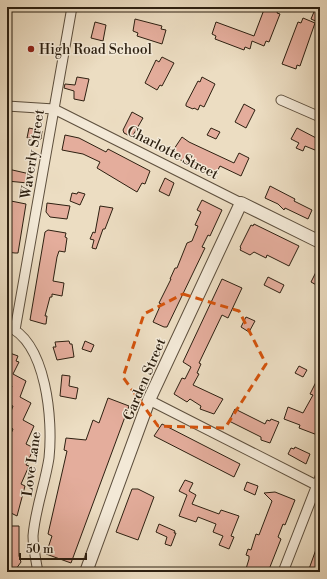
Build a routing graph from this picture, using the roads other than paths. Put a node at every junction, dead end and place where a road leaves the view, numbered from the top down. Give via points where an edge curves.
1 (72, 7) edge
2 (281, 100) dead end
3 (7, 106) edge
4 (54, 109) junction
5 (320, 117) edge
6 (241, 203) junction
7 (320, 242) edge
8 (11, 328) edge
9 (149, 400) junction
10 (320, 477) edge
11 (318, 486) edge
12 (38, 572) edge
13 (86, 572) edge
14 (283, 572) edge

1 - 4 street, Waverly Street
2 - 5 street
3 - 4 street, Charlotte Street
4 - 6 street, Charlotte Street
4 - 8 street, Waverly Street via 38,204
6 - 7 street, Charlotte Street
6 - 9 street, Garden Street
8 - 12 street, Love Lane via 30,345 38,363 46,395 50,431 48,458 33,536
9 - 11 street
9 - 13 street, Garden Street
10 - 11 street
11 - 14 street

